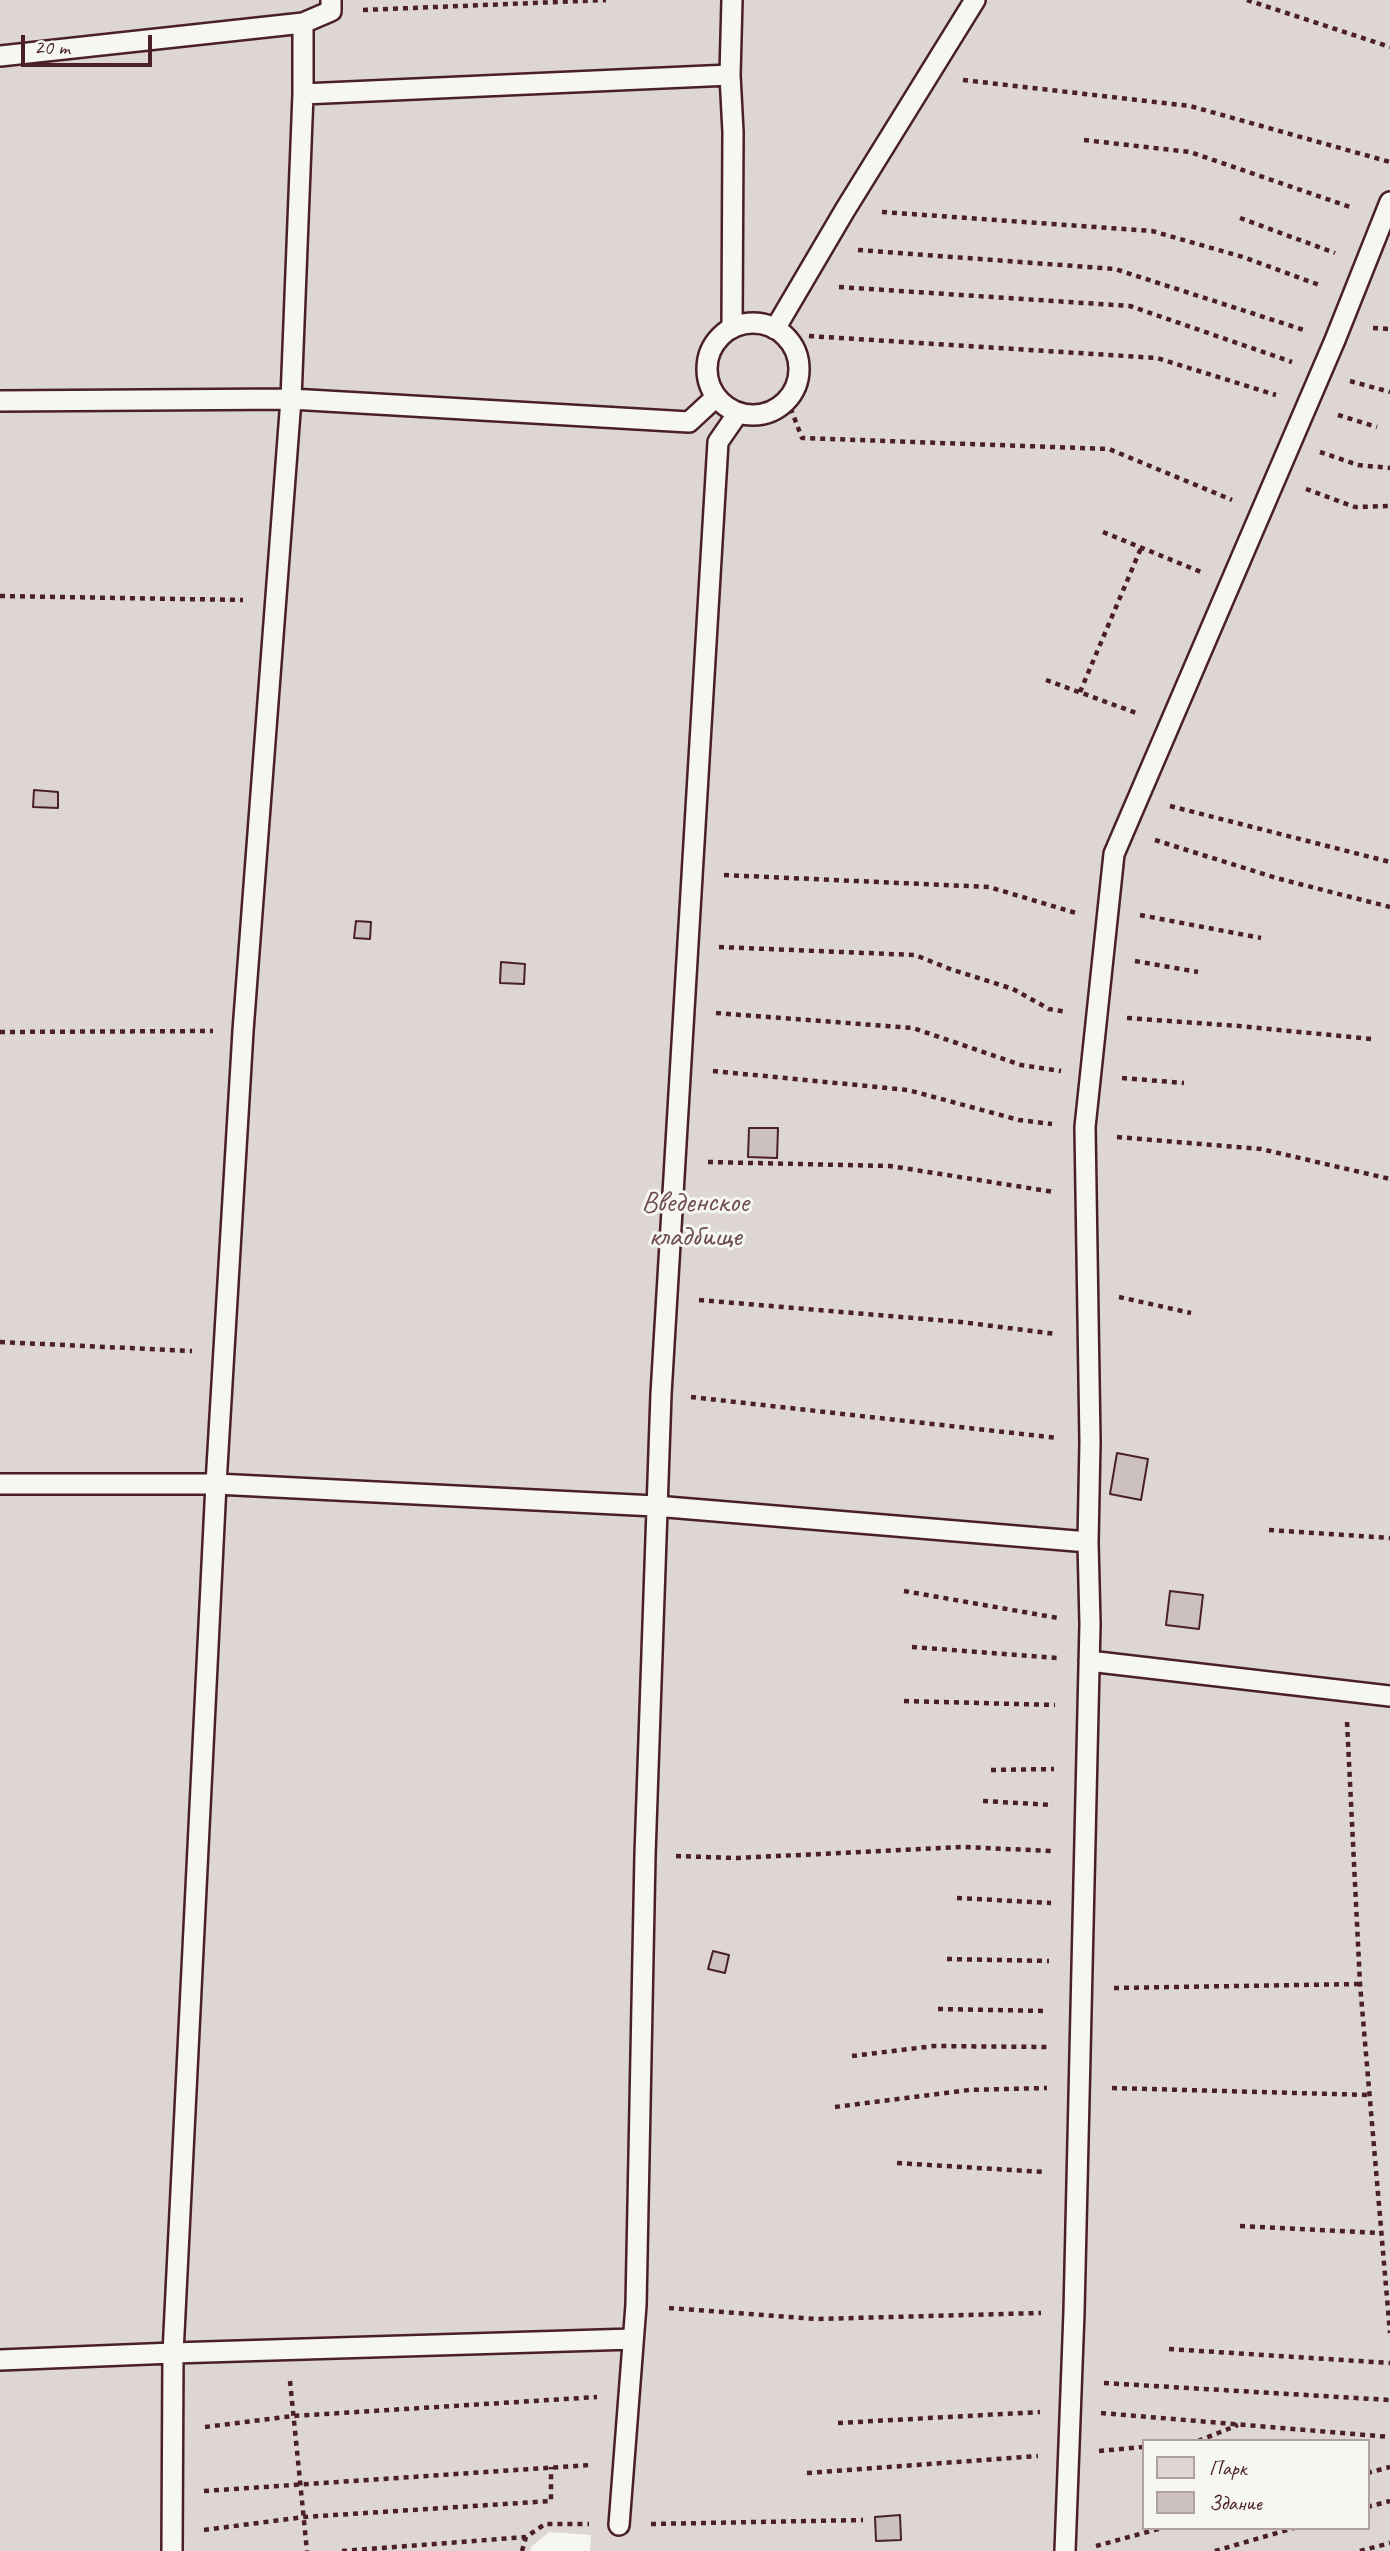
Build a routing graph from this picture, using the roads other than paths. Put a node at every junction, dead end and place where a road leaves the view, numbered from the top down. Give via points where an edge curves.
1 (732, 0) edge
2 (975, 0) edge
3 (331, 6) edge
4 (303, 23) junction
5 (0, 56) edge
6 (730, 75) junction
7 (303, 94) junction
8 (1387, 210) edge
9 (732, 328) junction
10 (779, 332) junction
11 (716, 397) junction
12 (291, 399) junction
13 (0, 401) edge
14 (738, 413) junction
15 (0, 1484) edge
16 (216, 1484) junction
17 (655, 1506) junction
18 (1088, 1542) junction
19 (1089, 1661) junction
20 (1390, 1696) edge
21 (633, 2339) junction
22 (173, 2353) junction
23 (0, 2360) edge
24 (619, 2525) road end
25 (172, 2543) edge
26 (1065, 2551) edge

1 - 6 lane
2 - 10 lane via 823,247
3 - 4 lane
4 - 5 lane
4 - 7 lane
6 - 7 lane
6 - 9 lane
7 - 12 lane
8 - 18 lane via 1114,854 1085,1131
9 - 10 lane via 758,323
9 - 11 lane via 709,354 708,381
10 - 14 lane via 794,349 799,366 796,384 781,406 765,414
11 - 12 lane via 689,422
11 - 14 lane
12 - 13 lane
12 - 16 lane via 243,1031
14 - 17 lane via 718,442
15 - 16 lane
16 - 17 lane
16 - 22 lane
17 - 18 lane
17 - 21 lane
18 - 19 lane
19 - 20 lane
19 - 26 lane
21 - 22 lane
21 - 24 lane
22 - 23 lane
22 - 25 lane

